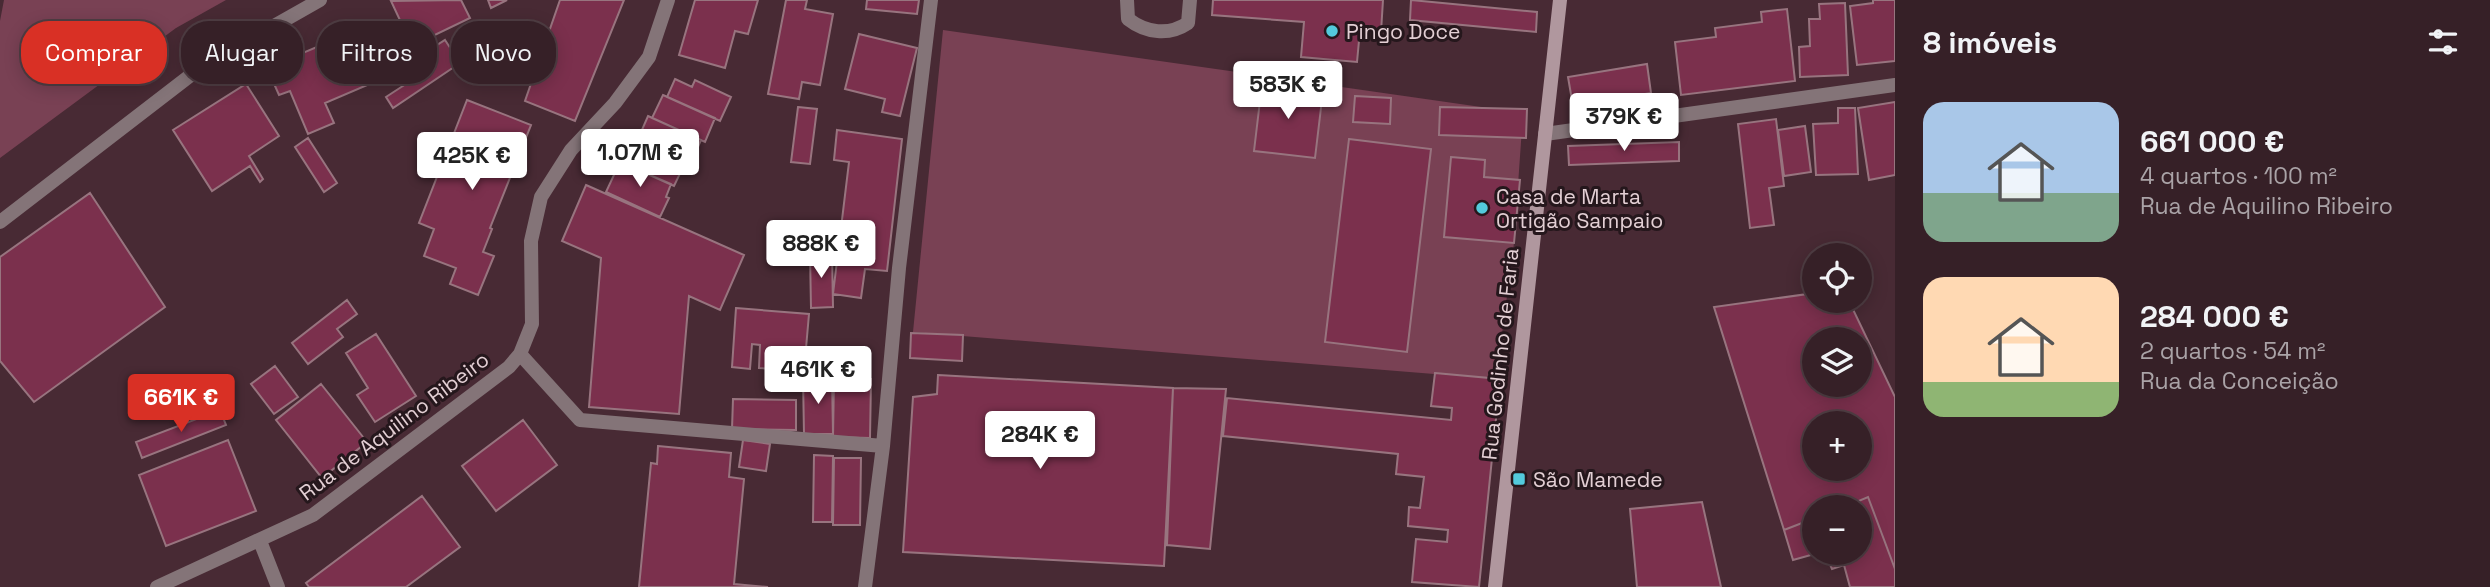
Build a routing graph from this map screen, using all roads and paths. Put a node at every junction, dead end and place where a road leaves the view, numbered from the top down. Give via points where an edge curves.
1 (320, 0) edge
2 (668, 0) edge
3 (931, 0) edge
4 (1127, 0) edge
5 (1190, 0) edge
6 (1560, 0) edge
7 (1895, 85) edge
8 (1545, 134) junction
9 (0, 222) edge
10 (520, 354) junction
11 (883, 446) junction
12 (260, 541) junction
13 (157, 587) edge
14 (278, 587) edge
15 (865, 587) edge
16 (1495, 587) edge

1 - 9 street via 200,68
2 - 10 street, Rua de Aquilino Ribeiro via 649,57 615,103 571,150 541,197 531,241 532,324
3 - 11 street
4 - 5 street via 1128,19 1140,28 1163,31 1178,30 1188,23
6 - 8 main road, Rua Godinho de Faria
7 - 8 street
8 - 16 main road, Rua Godinho de Faria
10 - 11 street via 580,419
10 - 12 street, Rua de Aquilino Ribeiro via 509,367 313,514
11 - 15 street
12 - 13 street, Rua de Aquilino Ribeiro
12 - 14 street

